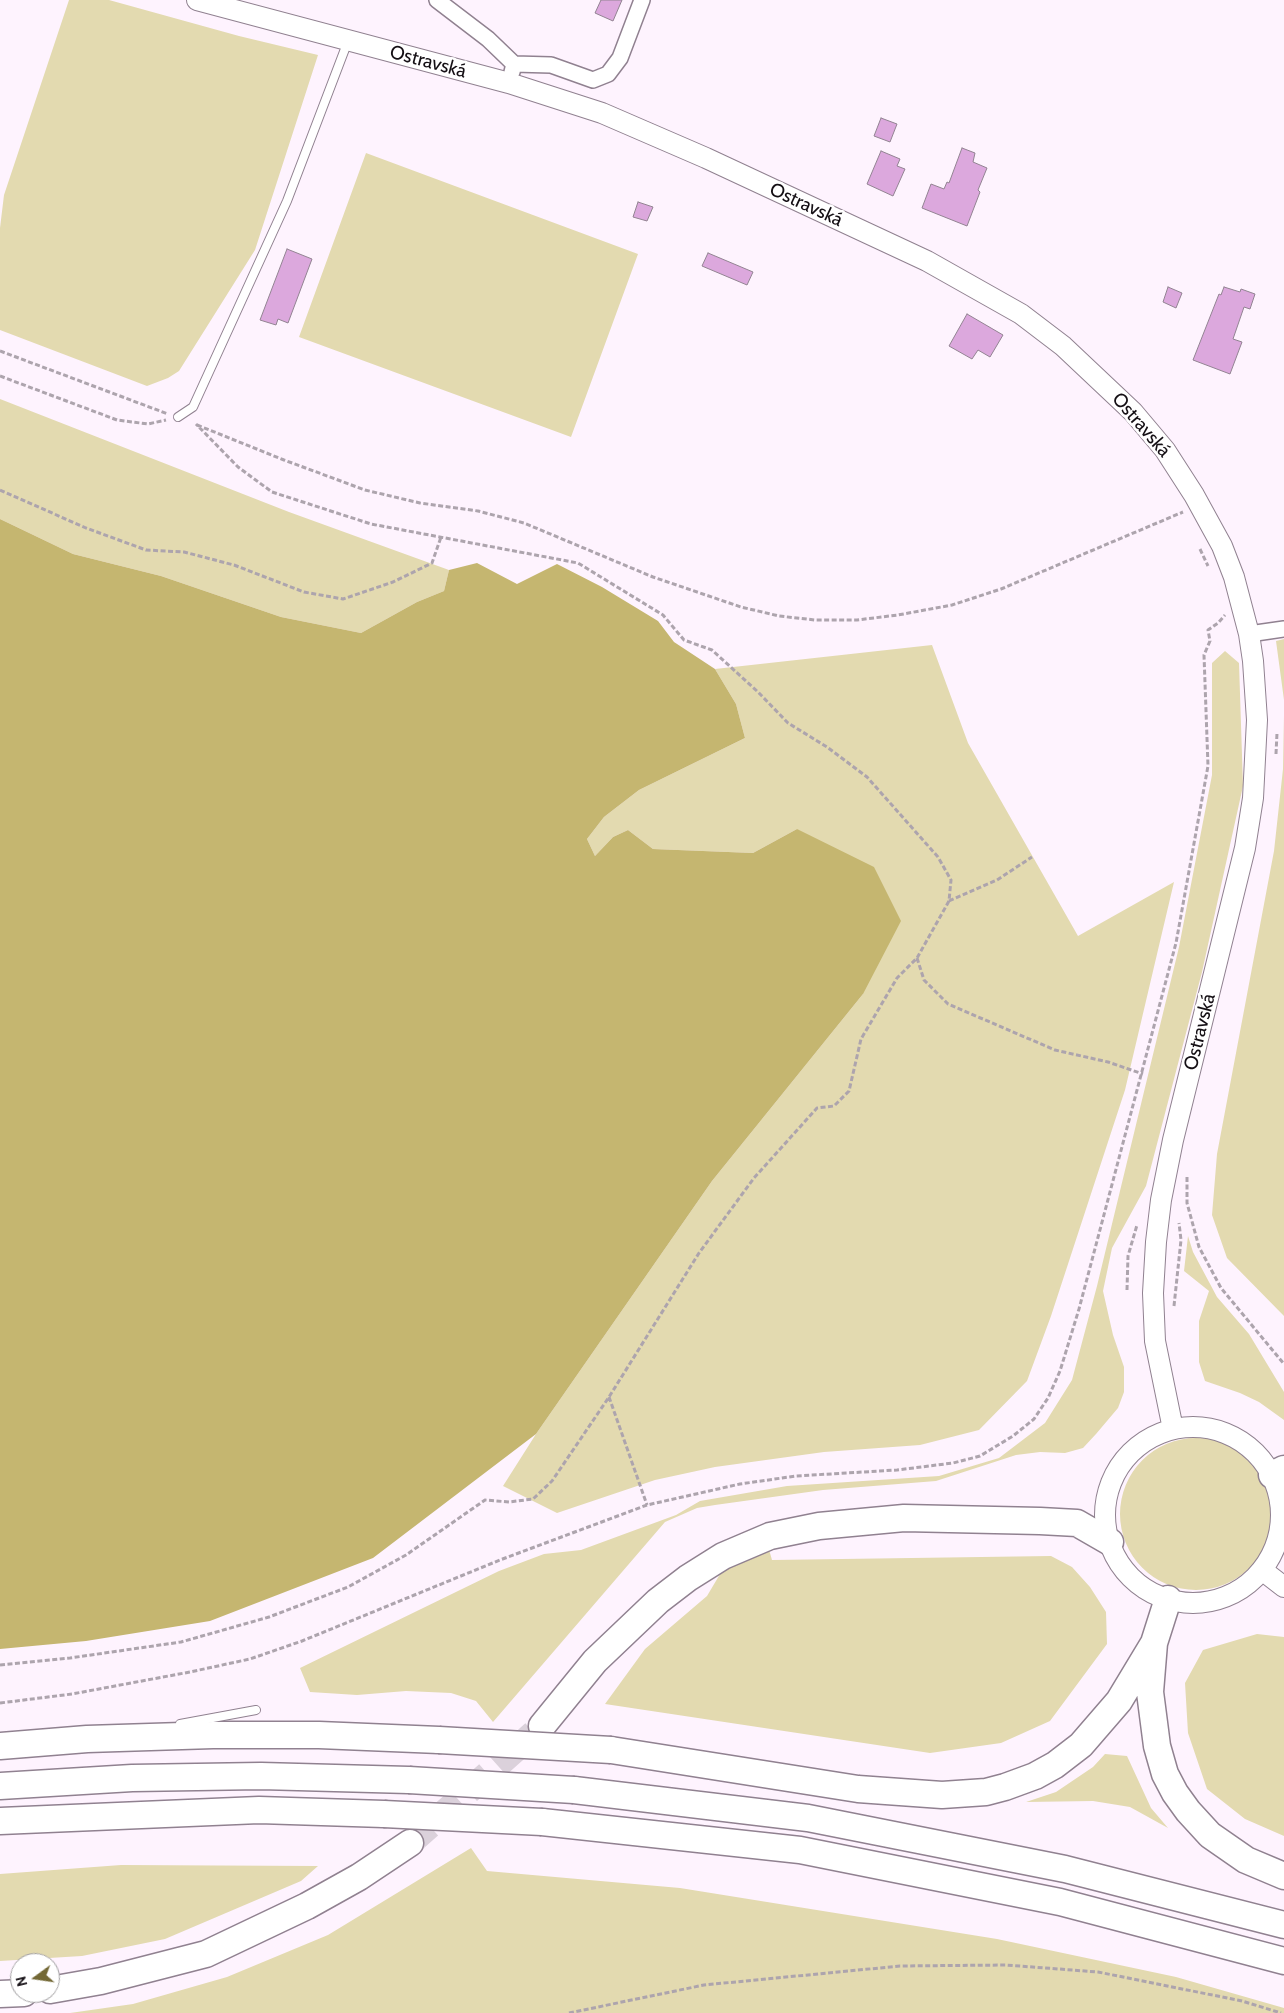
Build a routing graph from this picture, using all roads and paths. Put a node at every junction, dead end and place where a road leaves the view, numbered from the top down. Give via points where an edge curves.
1 (197, 0) edge
2 (437, 0) edge
3 (642, 0) edge
4 (348, 41) junction
5 (514, 64) junction
6 (509, 83) junction
7 (0, 351) edge
8 (0, 376) edge
9 (178, 417) junction
10 (196, 424) junction
11 (0, 490) edge
12 (1183, 512) dead end
13 (441, 537) junction
14 (1197, 542) dead end
15 (1211, 568) dead end
16 (1226, 606) dead end
17 (1284, 629) edge
18 (1249, 634) junction
19 (1277, 730) dead end
20 (1276, 759) dead end
21 (1032, 857) dead end
22 (949, 901) junction
23 (917, 958) junction
24 (1143, 1074) junction
25 (1187, 1169) dead end
26 (1179, 1222) dead end
27 (1138, 1223) dead end
28 (1127, 1290) dead end
29 (1174, 1310) dead end
30 (1284, 1364) edge
31 (610, 1397) junction
32 (1174, 1429) junction
33 (1278, 1472) edge
34 (647, 1505) junction
35 (1110, 1542) junction
36 (1262, 1570) junction
37 (1284, 1587) edge
38 (1168, 1599) junction
39 (1154, 1643) junction
40 (0, 1665) edge
41 (0, 1703) edge
42 (256, 1710) dead end
43 (542, 1726) tunnel mouth
44 (167, 1727) dead end
45 (158, 1729) dead end
46 (87, 1739) junction
47 (0, 1746) edge
48 (0, 1786) edge
49 (0, 1821) edge
50 (410, 1843) tunnel mouth
51 (1284, 1876) edge
52 (1284, 1925) edge
53 (1284, 1961) edge
54 (60, 1988) edge
55 (569, 2013) edge
56 (1281, 2013) edge

1 - 4 main road, Ostravská
2 - 5 street via 488,39
3 - 5 street via 620,58 608,74 593,80 551,65
4 - 6 main road, Ostravská
4 - 9 lane via 288,201 193,407
5 - 6 street
6 - 18 main road, Ostravská via 602,113 706,158 927,260 1028,319 1099,378 1165,450 1222,546
7 - 9 path
8 - 9 path via 117,420 148,424
9 - 10 path
10 - 12 path via 365,490 524,523 653,577 741,607 816,620 898,616 952,605 1002,589
10 - 13 path via 238,467 272,492 371,524
11 - 13 path via 146,550 184,552 234,565 304,592 343,600 393,582 432,563
13 - 22 path via 578,563 663,615 684,640 712,650 788,723 867,776 938,857 951,880
14 - 15 path via 1206,564
16 - 24 path via 1225,614 1208,630 1210,641 1204,655 1208,766 1176,943
17 - 18 street
18 - 32 main road, Ostravská via 1257,720 1253,798 1245,848 1173,1140 1156,1242 1155,1341
19 - 20 path
21 - 22 path via 997,880
22 - 23 path
23 - 24 path via 924,980 948,1004 1055,1050
23 - 31 path via 897,978 861,1039 849,1091 834,1106 818,1108 754,1178 699,1253
24 - 34 path via 1060,1371 1048,1398 1034,1418 1013,1436 980,1456 953,1463 796,1476 740,1484
25 - 30 path via 1186,1203 1199,1247 1221,1288
26 - 29 path via 1181,1240
27 - 28 path via 1128,1256
31 - 34 path
31 - 40 path via 552,1481 533,1499 485,1500 406,1555 348,1587 269,1617 180,1642
32 - 33 main road via 1199,1427 1230,1435
32 - 35 main road via 1144,1442 1121,1464 1113,1478 1105,1510
33 - 36 main road via 1281,1524 1271,1556
34 - 41 path via 500,1560 302,1641 250,1658 80,1693
35 - 38 main road via 1128,1573 1146,1589
35 - 43 highway via 1077,1524 904,1518 819,1526 770,1536 722,1556 658,1601 595,1661
36 - 37 main road
36 - 38 main road via 1243,1587 1220,1599 1194,1603
38 - 39 highway
39 - 46 highway, bridge via 1119,1701 1081,1745 1035,1776 986,1792 928,1795 858,1789 612,1750 319,1735
39 - 51 highway via 1150,1692 1159,1753 1170,1784 1196,1820 1222,1844 1259,1867
42 - 44 lane
45 - 46 lane
46 - 47 highway
48 - 52 highway, bridge via 132,1778 261,1776 409,1780 574,1790 808,1818 1065,1868
49 - 53 highway, bridge via 259,1810 384,1814 542,1822 800,1850 1060,1902
50 - 54 highway via 307,1906 206,1954
55 - 56 path via 704,1985 900,1966 1006,1965 1098,1972 1242,2001

